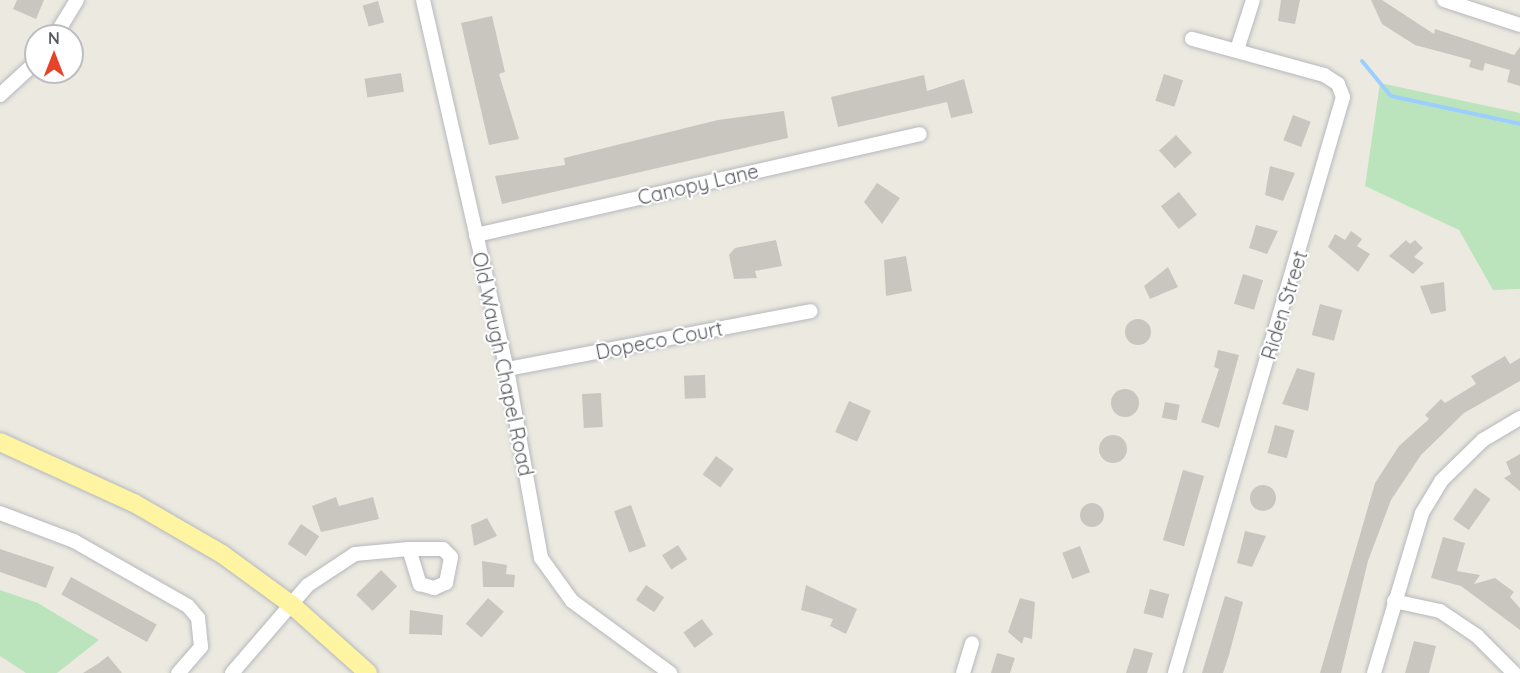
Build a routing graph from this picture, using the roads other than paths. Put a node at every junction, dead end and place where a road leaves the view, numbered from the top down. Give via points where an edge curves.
1 (77, 0) edge
2 (423, 0) edge
3 (1253, 0) edge
4 (1444, 0) edge
5 (62, 24) edge
6 (1520, 25) edge
7 (1192, 39) dead end
8 (1237, 50) junction
9 (24, 73) edge
10 (0, 95) edge
11 (920, 134) dead end
12 (476, 235) junction
13 (811, 311) dead end
14 (507, 369) junction
15 (1520, 418) edge
16 (0, 442) edge
17 (0, 513) edge
18 (409, 549) dead end
19 (1394, 601) junction
20 (292, 605) junction
21 (972, 643) dead end
22 (178, 673) edge
23 (232, 673) edge
24 (368, 673) edge
25 (670, 673) edge
26 (963, 673) edge
27 (1175, 673) edge
28 (1374, 673) edge
29 (1514, 673) edge

1 - 5 street
2 - 12 street, Old Waugh Chapel Road
3 - 8 street
4 - 6 street
7 - 8 street, Riden Street
8 - 27 street, Riden Street via 1324,75 1338,84 1341,114
9 - 10 street
11 - 12 street, Canopy Lane
12 - 14 street, Old Waugh Chapel Road
13 - 14 street, Dopeco Court
14 - 25 street, Old Waugh Chapel Road via 536,541 548,573 572,601
15 - 19 street via 1483,440 1441,481 1407,549
16 - 20 main road via 134,503 222,554
17 - 22 street via 74,541 188,606 198,618 201,647
18 - 20 street via 355,554 313,581
19 - 28 street
19 - 29 street via 1440,611 1477,636
20 - 23 street
20 - 24 main road
21 - 26 street

